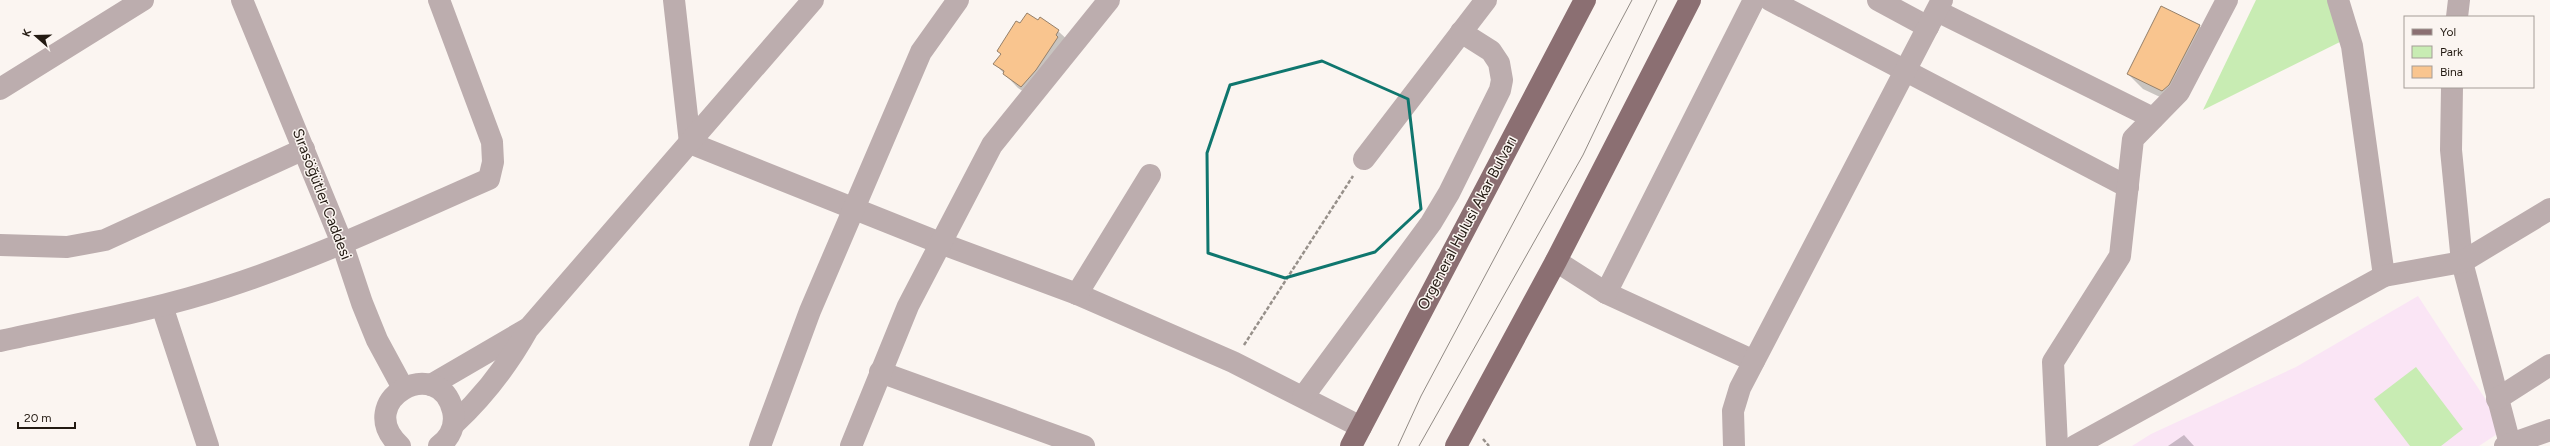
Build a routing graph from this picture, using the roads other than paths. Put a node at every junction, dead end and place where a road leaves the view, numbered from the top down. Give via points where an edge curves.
1 (142, 0) edge
2 (242, 0) edge
3 (439, 0) edge
4 (674, 0) edge
5 (813, 0) edge
6 (958, 0) edge
7 (1109, 0) edge
8 (1486, 0) edge
9 (1585, 0) edge
10 (1690, 0) edge
11 (1754, 0) edge
12 (1770, 0) edge
13 (1878, 0) edge
14 (2227, 0) edge
15 (2338, 0) edge
16 (2459, 0) edge
17 (1936, 13) edge
18 (2457, 16) edge
19 (1461, 32) junction
20 (1906, 70) junction
21 (2452, 88) edge
22 (0, 89) edge
23 (2153, 118) junction
24 (690, 143) junction
25 (304, 149) junction
26 (1364, 159) road end
27 (1150, 175) dead end
28 (2128, 187) junction
29 (854, 208) junction
30 (2550, 209) edge
31 (342, 243) junction
32 (940, 243) junction
33 (0, 245) edge
34 (1556, 261) junction
35 (2462, 262) junction
36 (2384, 276) junction
37 (1606, 293) junction
38 (1077, 294) junction
39 (162, 306) junction
40 (528, 329) junction
41 (0, 341) edge
42 (1754, 361) junction
43 (2550, 365) edge
44 (880, 372) junction
45 (431, 385) junction
46 (403, 388) junction
47 (1303, 397) junction
48 (2498, 399) junction
49 (1361, 426) junction
50 (2550, 430) edge
51 (447, 440) edge
52 (388, 441) edge
53 (2508, 445) edge
54 (208, 446) edge
55 (760, 446) edge
56 (851, 446) edge
57 (1084, 446) edge
58 (1351, 446) edge
59 (1456, 446) edge
60 (1734, 446) edge
61 (2057, 446) edge
62 (2075, 446) edge

1 - 22 street
2 - 25 street, Sırasöğütler Caddesi
3 - 31 street via 492,142 493,162 489,179
4 - 24 street
5 - 24 street
6 - 29 street via 921,52
7 - 32 street via 992,145
8 - 19 street
9 - 49 main road, Orgeneral Hulusi Akar Bulvarı
10 - 34 main road
11 - 37 street
12 - 20 street
13 - 17 street
14 - 23 street via 2179,92
15 - 36 street via 2352,46
16 - 18 street
17 - 20 street
17 - 23 street
19 - 26 street
19 - 47 street via 1491,51 1501,70 1500,90 1449,193 1431,223
20 - 28 street
20 - 42 street
21 - 35 street via 2451,150
23 - 28 street via 2133,139
24 - 29 street
24 - 40 street
25 - 31 street, Sırasöğütler Caddesi
25 - 33 street via 105,240 67,247
27 - 38 street
28 - 61 street via 2120,256 2053,362
29 - 32 street
29 - 55 street via 807,318
30 - 35 street
31 - 39 street via 265,274
31 - 46 street, Sırasöğütler Caddesi via 377,340
32 - 38 street
32 - 44 street via 908,306
34 - 37 street
34 - 59 main road
35 - 36 street
35 - 48 street
36 - 62 street
37 - 42 street
38 - 47 street via 1233,362
39 - 41 street
39 - 54 street
40 - 45 street
40 - 51 street via 487,390
42 - 60 street via 1740,388 1733,410
43 - 48 street
44 - 56 street
44 - 57 street
45 - 46 street via 417,384
45 - 51 street via 447,396 454,415
46 - 52 street via 395,394 386,411
47 - 49 street
48 - 53 street
49 - 58 main road, Orgeneral Hulusi Akar Bulvarı
50 - 53 street

